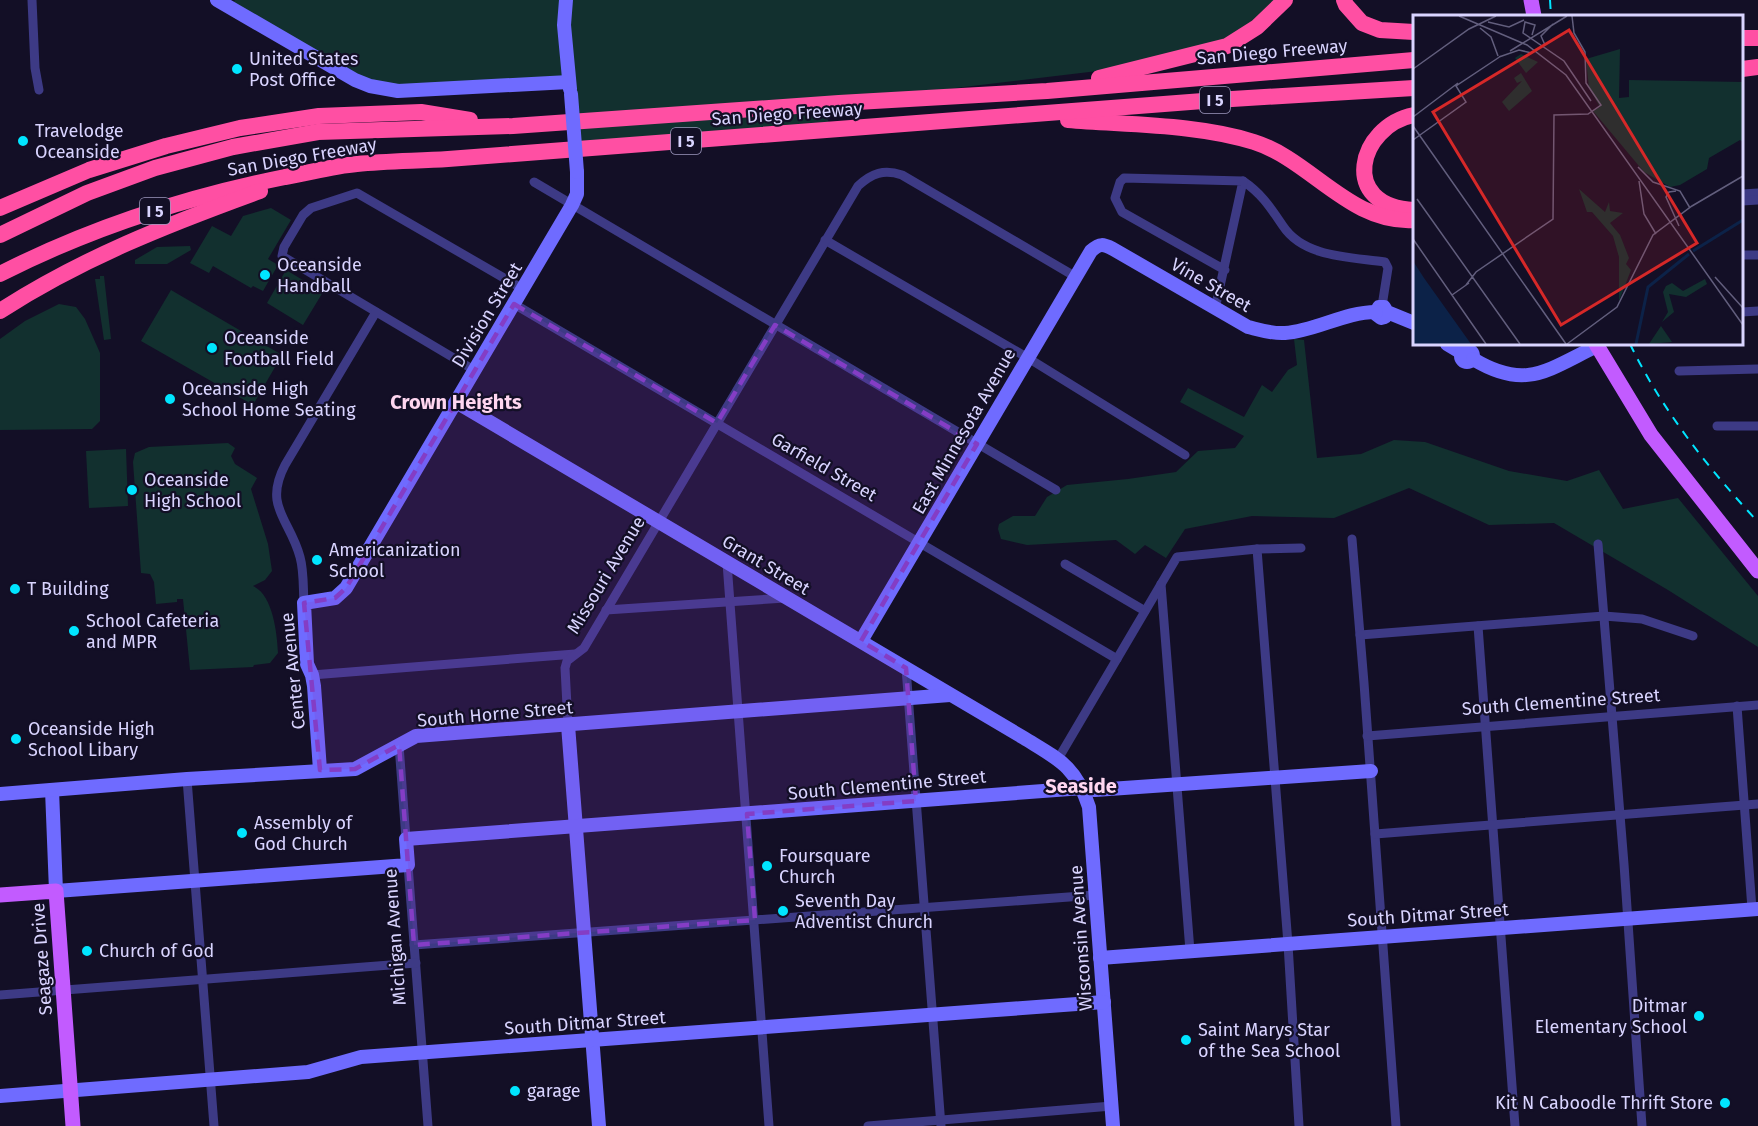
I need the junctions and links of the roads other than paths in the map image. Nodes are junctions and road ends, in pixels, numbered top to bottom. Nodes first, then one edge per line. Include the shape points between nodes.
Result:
1 (32, 0) edge
2 (217, 0) edge
3 (566, 0) edge
4 (1285, 0) edge
5 (1344, 0) edge
6 (1531, 0) edge
7 (232, 4) edge
8 (1534, 15) edge
9 (1413, 32) edge
10 (1758, 38) edge
11 (1743, 39) edge
12 (1413, 60) edge
13 (1758, 67) edge
14 (1743, 69) edge
15 (570, 88) junction
16 (1413, 88) edge
17 (39, 90) dead end
18 (1047, 92) junction
19 (1413, 115) edge
20 (1016, 116) junction
21 (513, 126) junction
22 (316, 171) junction
23 (1243, 180) junction
24 (534, 182) dead end
25 (1758, 193) edge
26 (1743, 194) edge
27 (1758, 200) edge
28 (1743, 201) edge
29 (572, 205) junction
30 (0, 206) edge
31 (1413, 210) edge
32 (1413, 220) edge
33 (0, 235) edge
34 (825, 240) junction
35 (1104, 244) joint
36 (1225, 270) junction
37 (0, 274) edge
38 (1076, 277) junction
39 (523, 289) junction
40 (514, 304) junction
41 (1215, 309) junction
42 (1382, 310) junction
43 (0, 311) edge
44 (1758, 311) edge
45 (376, 312) junction
46 (1743, 312) edge
47 (1413, 323) edge
48 (776, 325) junction
49 (1449, 345) edge
50 (1597, 345) edge
51 (1028, 358) junction
52 (1758, 369) edge
53 (474, 370) junction
54 (1679, 372) dead end
55 (456, 402) junction
56 (717, 423) junction
57 (1717, 426) dead end
58 (1758, 426) edge
59 (977, 444) junction
60 (1185, 455) dead end
61 (1056, 490) dead end
62 (658, 522) junction
63 (1352, 539) dead end
64 (920, 542) junction
65 (1598, 544) dead end
66 (1301, 548) dead end
67 (1257, 549) junction
68 (727, 563) junction
69 (1065, 564) dead end
70 (1758, 571) edge
71 (1161, 584) junction
72 (785, 598) junction
73 (730, 602) junction
74 (304, 603) junction
75 (606, 610) junction
76 (1145, 611) junction
77 (1604, 616) junction
78 (1478, 626) junction
79 (1360, 635) junction
80 (1693, 636) dead end
81 (861, 642) junction
82 (578, 654) junction
83 (1117, 659) junction
84 (906, 668) junction
85 (312, 675) junction
86 (950, 695) junction
87 (908, 698) junction
88 (1758, 705) edge
89 (1737, 706) junction
90 (738, 711) junction
91 (1612, 716) junction
92 (568, 725) junction
93 (1486, 726) junction
94 (1367, 735) junction
95 (399, 745) junction
96 (1058, 759) junction
97 (320, 770) junction
98 (1371, 771) junction
99 (1275, 778) junction
100 (187, 779) junction
101 (1178, 783) junction
102 (1083, 788) junction
103 (52, 790) junction
104 (0, 794) edge
105 (916, 801) junction
106 (1758, 804) edge
107 (1745, 805) junction
108 (747, 814) junction
109 (1620, 816) junction
110 (1494, 825) junction
111 (575, 828) junction
112 (1375, 834) junction
113 (406, 839) junction
114 (408, 865) junction
115 (195, 880) junction
116 (51, 891) junction
117 (0, 895) edge
118 (1095, 895) junction
119 (924, 907) junction
120 (1755, 909) edge
121 (1628, 918) junction
122 (755, 920) junction
123 (1502, 928) junction
124 (584, 933) junction
125 (1383, 937) junction
126 (1288, 944) junction
127 (414, 945) junction
128 (1190, 951) junction
129 (1100, 958) junction
130 (416, 963) junction
131 (203, 979) junction
132 (63, 990) junction
133 (0, 995) edge
134 (1104, 1002) junction
135 (932, 1015) junction
136 (761, 1029) junction
137 (592, 1040) junction
138 (422, 1053) junction
139 (210, 1079) junction
140 (71, 1090) junction
141 (0, 1095) edge
142 (1112, 1106) junction
143 (941, 1123) edge
144 (73, 1126) edge
145 (214, 1126) edge
146 (428, 1126) edge
147 (599, 1126) edge
148 (769, 1126) edge
149 (868, 1126) edge
150 (1113, 1126) edge
151 (1299, 1126) edge
152 (1396, 1126) edge
153 (1515, 1126) edge
154 (1642, 1126) edge

1 - 17 street
2 - 7 street
3 - 15 street, Division Street via 564,25
4 - 18 highway via 1257,27 1227,46
5 - 9 highway via 1362,23 1380,30
6 - 8 main road
7 - 15 street via 355,80 381,88
10 - 11 highway
12 - 18 highway, San Diego Freeway / I 5
13 - 14 highway
15 - 29 street, Division Street, bridge via 577,172 577,194
16 - 20 highway, San Diego Freeway / I 5
18 - 21 highway, San Diego Freeway / I 5
19 - 31 highway via 1384,129 1363,167 1366,182 1377,199 1397,209
20 - 22 highway, San Diego Freeway / I 5 via 355,164
20 - 32 highway via 1191,130 1246,140 1277,152 1365,210 1386,219
21 - 30 highway via 420,112 320,116 240,128 89,170
21 - 33 highway, San Diego Freeway / I 5 via 318,132 233,147 155,168 87,193
22 - 37 highway, San Diego Freeway / I 5 via 222,190 114,224
22 - 43 highway via 131,240
23 - 36 street
23 - 36 street via 1124,178 1115,198 1122,212
23 - 42 street via 1259,192 1288,231 1315,250 1385,262 1388,268
24 - 29 street
25 - 26 street
27 - 28 street
29 - 39 street, Division Street
29 - 48 street
34 - 38 street, Missouri Avenue via 858,186 880,172 892,172
34 - 48 street, Missouri Avenue
34 - 51 street
35 - 38 street, East Minnesota Avenue via 1091,251
35 - 41 street, Vine Street
36 - 41 street
38 - 51 street, East Minnesota Avenue
39 - 40 street, Division Street
39 - 45 street via 357,193 311,208 303,215 282,256
40 - 53 street, Division Street
40 - 56 street, Garfield Street
41 - 42 street, Vine Street via 1248,327 1286,333 1354,313
42 - 47 street, Vine Street
44 - 46 street
45 - 53 street
45 - 74 street, Center Avenue via 278,481 277,506 301,559
48 - 56 street, Missouri Avenue
48 - 59 street
49 - 50 street via 1502,374 1521,376 1542,372
50 - 70 main road via 1651,435
51 - 59 street, East Minnesota Avenue
51 - 60 street
52 - 54 street
53 - 55 street, Division Street
55 - 62 street, Grant Street
55 - 74 street, Division Street via 346,588 335,598
56 - 62 street, Missouri Avenue
56 - 64 street, Garfield Street
57 - 58 street
59 - 61 street
59 - 64 street, East Minnesota Avenue
62 - 68 street, Grant Street
62 - 75 street, Missouri Avenue
63 - 79 street
64 - 81 street, East Minnesota Avenue
64 - 83 street, Garfield Street
65 - 77 street
66 - 67 street
67 - 71 street via 1177,557
67 - 99 street
68 - 72 street, Grant Street
68 - 73 street
69 - 76 street
71 - 76 street
71 - 101 street
72 - 73 street
72 - 81 street, Grant Street
73 - 75 street
73 - 90 street
74 - 85 street, Center Avenue via 307,664
75 - 82 street, Missouri Avenue
76 - 83 street
77 - 78 street
77 - 80 street via 1642,619
77 - 91 street
78 - 79 street
78 - 93 street
79 - 94 street
81 - 84 street, Grant Street
82 - 85 street
82 - 92 street, Missouri Avenue via 565,668
83 - 96 street
84 - 86 street, Grant Street
84 - 87 street
85 - 97 street, Center Avenue
86 - 87 street, South Horne Street
86 - 96 street, Grant Street
87 - 90 street, South Horne Street
87 - 105 street
88 - 89 street, South Clementine Street
89 - 91 street, South Clementine Street
89 - 107 street
90 - 92 street, South Horne Street
90 - 108 street
91 - 93 street, South Clementine Street
91 - 109 street
92 - 95 street, South Horne Street via 416,736
92 - 111 street, Missouri Avenue
93 - 94 street, South Clementine Street
93 - 110 street
94 - 98 street
95 - 97 street, South Horne Street via 355,769
95 - 113 street, Michigan Avenue
96 - 102 street, Wisconsin Avenue
97 - 100 street, South Horne Street
98 - 99 street, South Clementine Street
98 - 112 street
99 - 101 street, South Clementine Street
99 - 126 street
100 - 103 street, South Horne Street
100 - 115 street
101 - 102 street, South Clementine Street
101 - 128 street
102 - 105 street, South Clementine Street
102 - 118 street, Wisconsin Avenue via 1089,807
103 - 104 street, South Horne Street
103 - 116 street, Seagaze Drive
105 - 108 street, South Clementine Street
105 - 119 street
106 - 107 street
107 - 109 street
107 - 120 street
108 - 111 street, South Clementine Street
108 - 122 street
109 - 110 street
109 - 121 street
110 - 112 street
110 - 123 street
111 - 113 street, South Clementine Street
111 - 124 street, Missouri Avenue
112 - 125 street
113 - 114 street, Michigan Avenue
114 - 115 street
114 - 127 street, Michigan Avenue
115 - 116 street
115 - 131 street
116 - 117 main road
116 - 132 main road, Seagaze Drive via 57,913
118 - 119 street
118 - 129 street, Wisconsin Avenue
119 - 122 street
119 - 135 street
120 - 121 street, South Ditmar Street
121 - 123 street, South Ditmar Street
121 - 154 street
122 - 124 street
122 - 136 street
123 - 125 street, South Ditmar Street
123 - 153 street
124 - 127 street
124 - 137 street, Missouri Avenue
125 - 126 street, South Ditmar Street
125 - 152 street
126 - 128 street, South Ditmar Street
126 - 151 street
127 - 130 street, Michigan Avenue
128 - 129 street, South Ditmar Street
129 - 134 street, Wisconsin Avenue
130 - 131 street
130 - 138 street, Michigan Avenue
131 - 132 street
131 - 139 street
132 - 133 street
132 - 140 main road, Seagaze Drive
134 - 135 street, South Ditmar Street
134 - 142 street, Wisconsin Avenue
135 - 136 street, South Ditmar Street
135 - 143 street
136 - 137 street, South Ditmar Street
136 - 148 street
137 - 138 street, South Ditmar Street
137 - 147 street, Missouri Avenue
138 - 139 street, South Ditmar Street via 361,1058 308,1072
138 - 146 street, Michigan Avenue
139 - 140 street, South Ditmar Street
139 - 145 street
140 - 141 street, South Ditmar Street
140 - 144 main road, Seagaze Drive
142 - 143 street
142 - 150 street, Wisconsin Avenue
143 - 149 street

